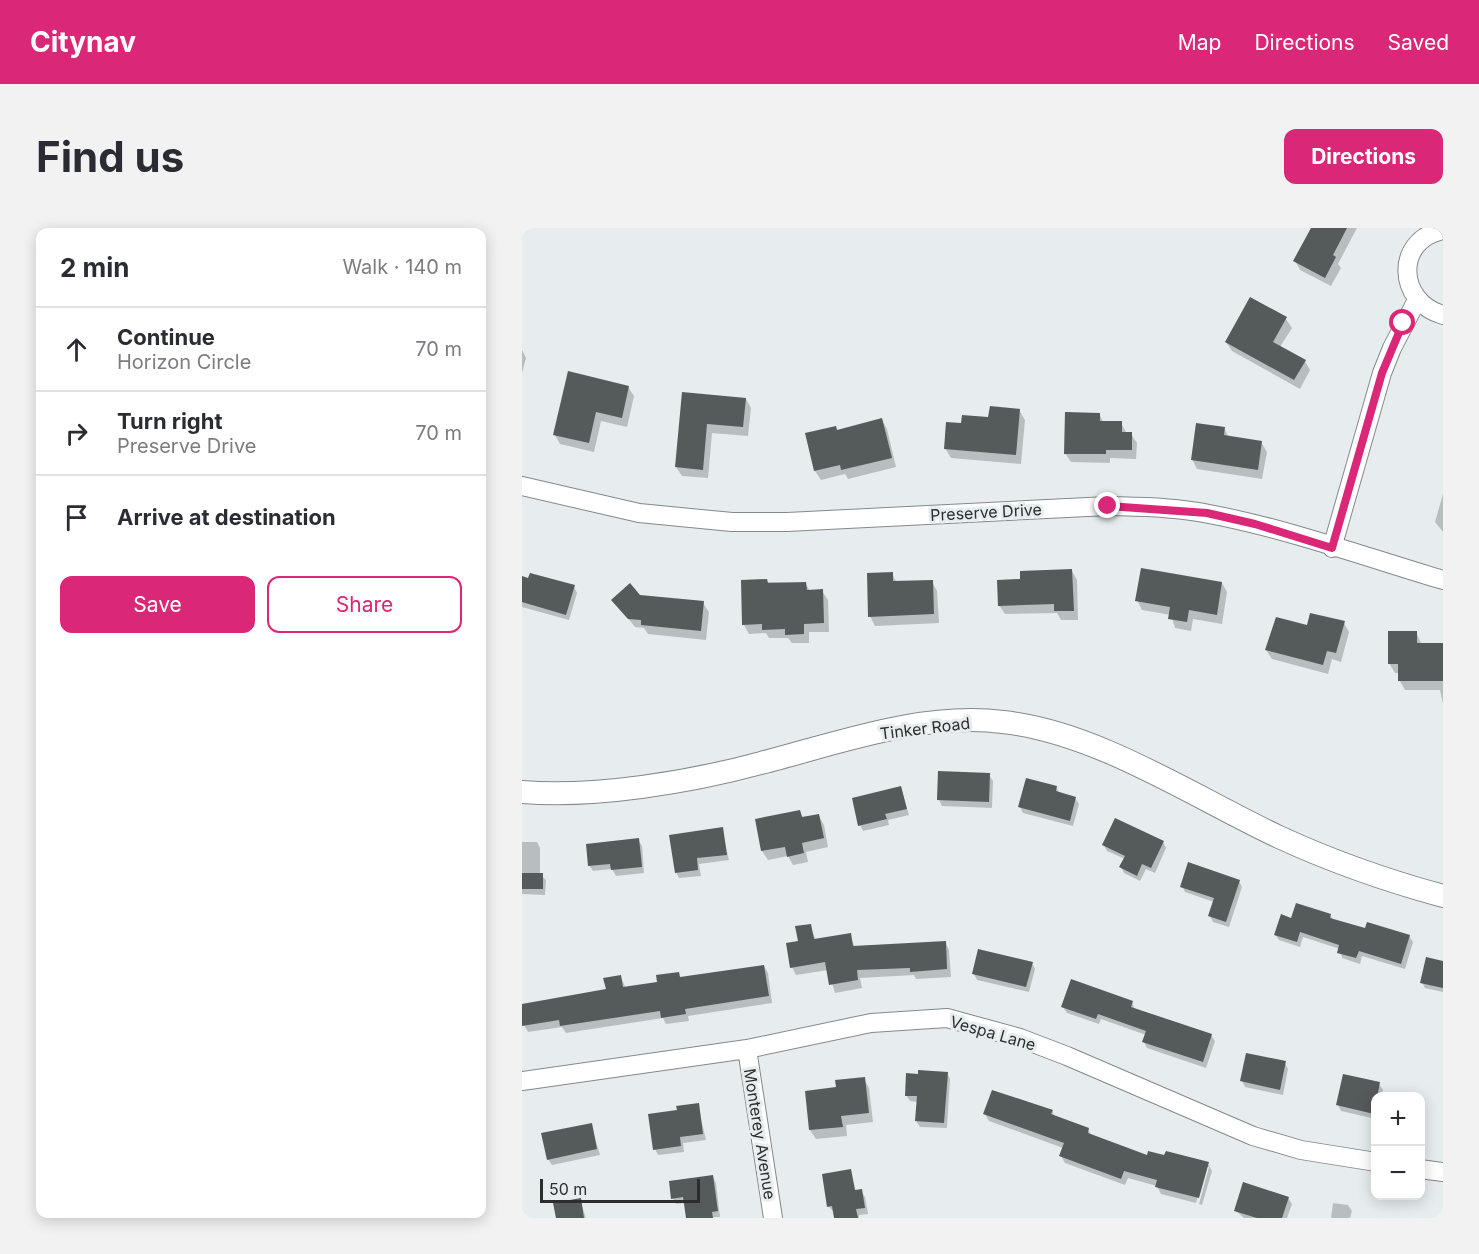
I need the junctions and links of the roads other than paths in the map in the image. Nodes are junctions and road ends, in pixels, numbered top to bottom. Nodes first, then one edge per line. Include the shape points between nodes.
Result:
1 (1443, 230) edge
2 (1417, 300) junction
3 (1443, 315) edge
4 (522, 486) edge
5 (1332, 548) junction
6 (1443, 580) edge
7 (522, 792) edge
8 (1443, 896) edge
9 (747, 1049) junction
10 (522, 1081) edge
11 (1371, 1161) edge
12 (1425, 1170) edge
13 (1443, 1172) edge
14 (773, 1218) edge

1 - 2 street via 1423,238 1408,261 1410,288
2 - 3 street
2 - 5 street via 1382,373
4 - 5 street, Preserve Drive via 639,513 732,522 1158,507 1255,524
5 - 6 street, Preserve Drive
7 - 8 street, Tinker Road via 636,788 757,764 903,728 953,721 1003,722 1053,732 1101,749 1281,838 1350,866
9 - 10 street, Vespa Lane
9 - 11 street, Vespa Lane via 871,1023 947,1018 1058,1052 1253,1137 1301,1150
9 - 14 street, Monterey Avenue
12 - 13 street

